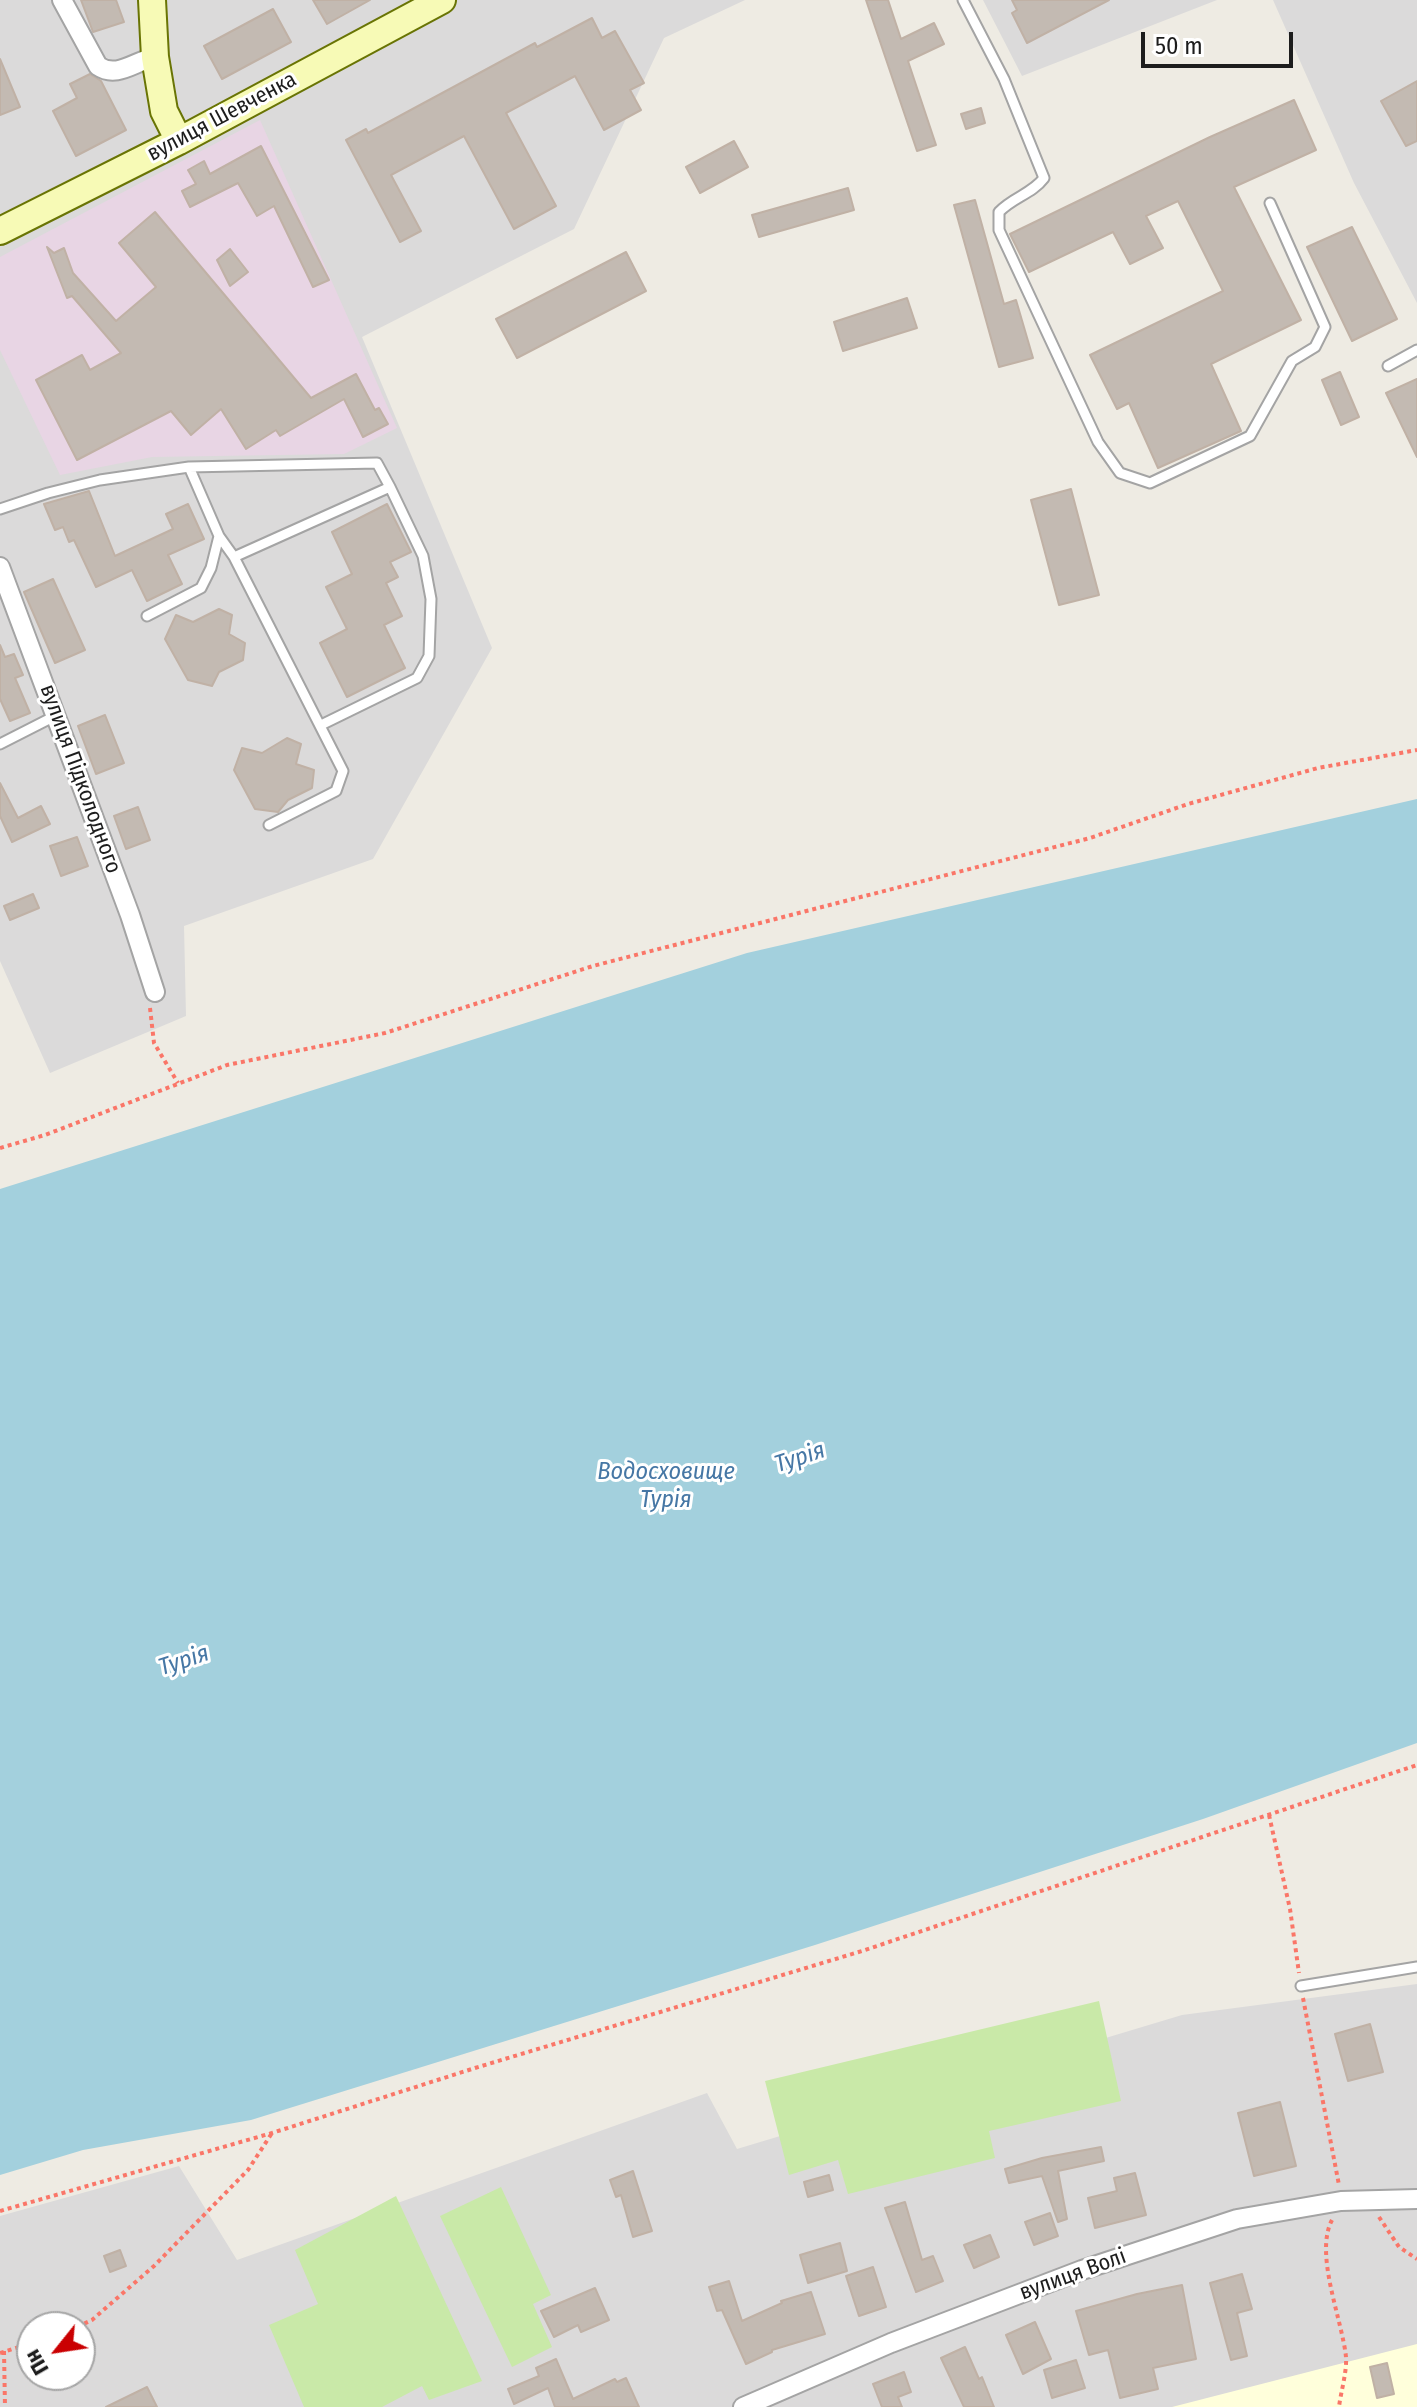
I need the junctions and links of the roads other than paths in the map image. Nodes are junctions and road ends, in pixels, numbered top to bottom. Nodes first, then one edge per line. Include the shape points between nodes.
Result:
1 (62, 0) edge
2 (152, 0) edge
3 (442, 0) edge
4 (963, 0) edge
5 (155, 57) junction
6 (179, 141) junction
7 (1270, 203) dead end
8 (0, 231) edge
9 (1417, 350) edge
10 (1388, 366) dead end
11 (189, 467) junction
12 (390, 487) junction
13 (0, 509) edge
14 (219, 536) junction
15 (234, 557) junction
16 (0, 567) edge
17 (147, 616) dead end
18 (57, 715) junction
19 (321, 725) junction
20 (0, 744) edge
21 (269, 825) dead end
22 (155, 992) road end
23 (1417, 1967) edge
24 (1301, 1986) road end
25 (1417, 2199) edge
26 (743, 2407) edge

1 - 5 street via 106,72
2 - 5 street
3 - 6 street, вулиця Шевченка
4 - 7 lane via 1004,79 1044,178 1035,190 999,212 999,230 1098,442 1120,473 1150,483 1250,436 1292,361 1315,347 1325,327
5 - 6 street via 164,111
6 - 8 street, вулиця Шевченка
9 - 10 lane
11 - 12 lane via 377,463
11 - 13 lane via 100,480
11 - 14 lane
12 - 15 lane
12 - 19 lane via 423,556 431,599 429,656 417,678
14 - 15 lane
14 - 17 lane via 201,588
15 - 19 lane
16 - 18 street, вулиця Підколодного
18 - 20 lane
18 - 22 street, вулиця Підколодного
19 - 21 lane via 343,771 336,791
23 - 24 lane
25 - 26 street, вулиця Волі via 1341,2201 1237,2219 1082,2270

